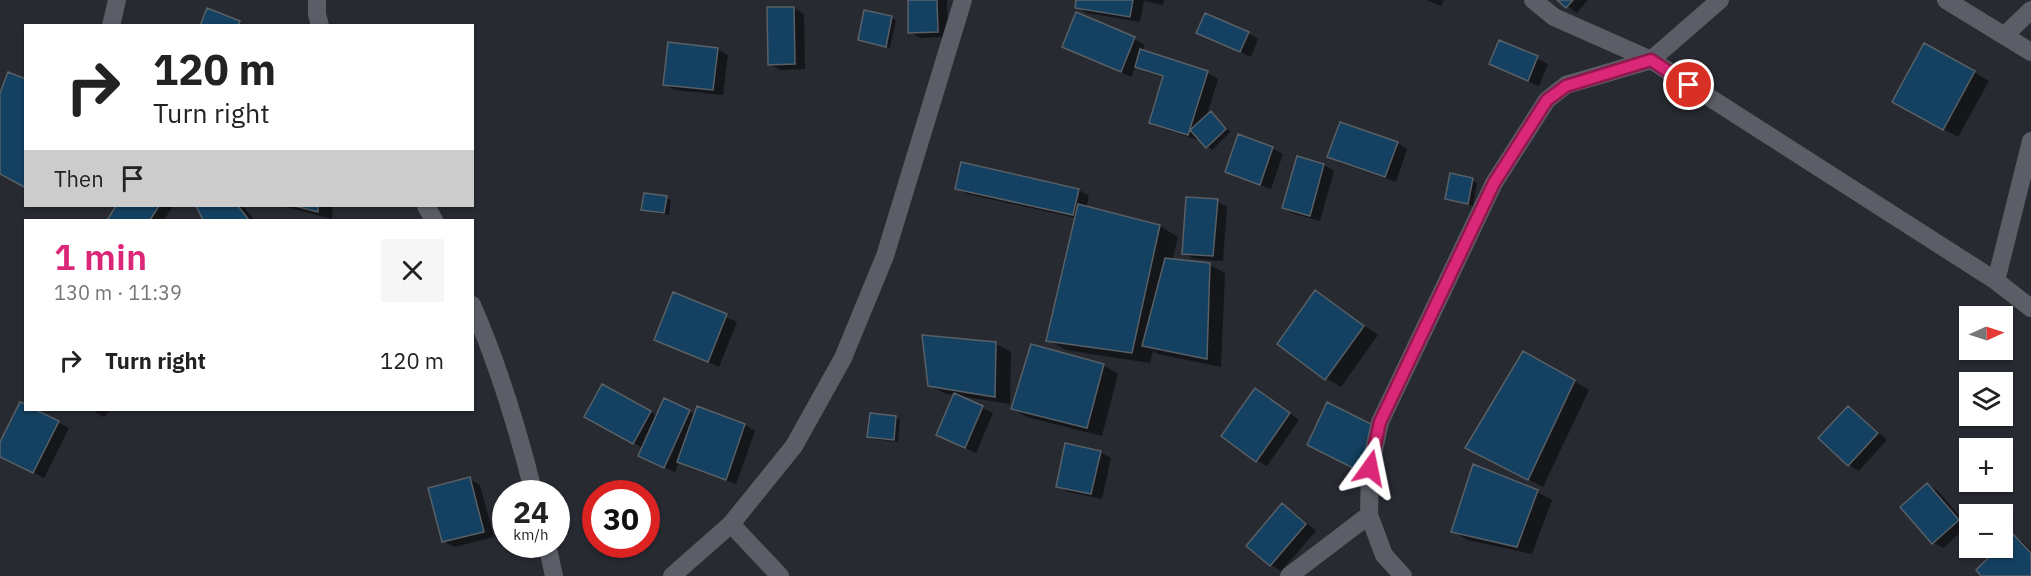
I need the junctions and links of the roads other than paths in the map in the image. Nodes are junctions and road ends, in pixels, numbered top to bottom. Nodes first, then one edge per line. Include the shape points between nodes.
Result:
1 (117, 0) edge
2 (317, 0) edge
3 (963, 0) edge
4 (1533, 0) edge
5 (1720, 0) edge
6 (1946, 0) edge
7 (2031, 10) edge
8 (111, 24) edge
9 (319, 24) edge
10 (2005, 35) junction
11 (2031, 52) edge
12 (1651, 60) junction
13 (2031, 141) edge
14 (1996, 281) junction
15 (2031, 308) edge
16 (474, 310) edge
17 (531, 480) edge
18 (1369, 515) junction
19 (731, 524) junction
20 (550, 558) edge
21 (554, 576) edge
22 (672, 576) edge
23 (780, 576) edge
24 (1289, 576) edge
25 (1402, 576) edge

1 - 8 street
2 - 9 street
3 - 19 street via 885,256 843,358 794,446
4 - 12 street via 1554,17
5 - 12 street
6 - 10 street
7 - 10 street
10 - 11 street
12 - 14 street
12 - 18 street via 1566,86 1547,100 1494,183 1380,422 1370,468
13 - 14 street
14 - 15 street
16 - 17 street via 489,344
18 - 24 street
18 - 25 street via 1384,555
19 - 22 street
19 - 23 street
20 - 21 street

